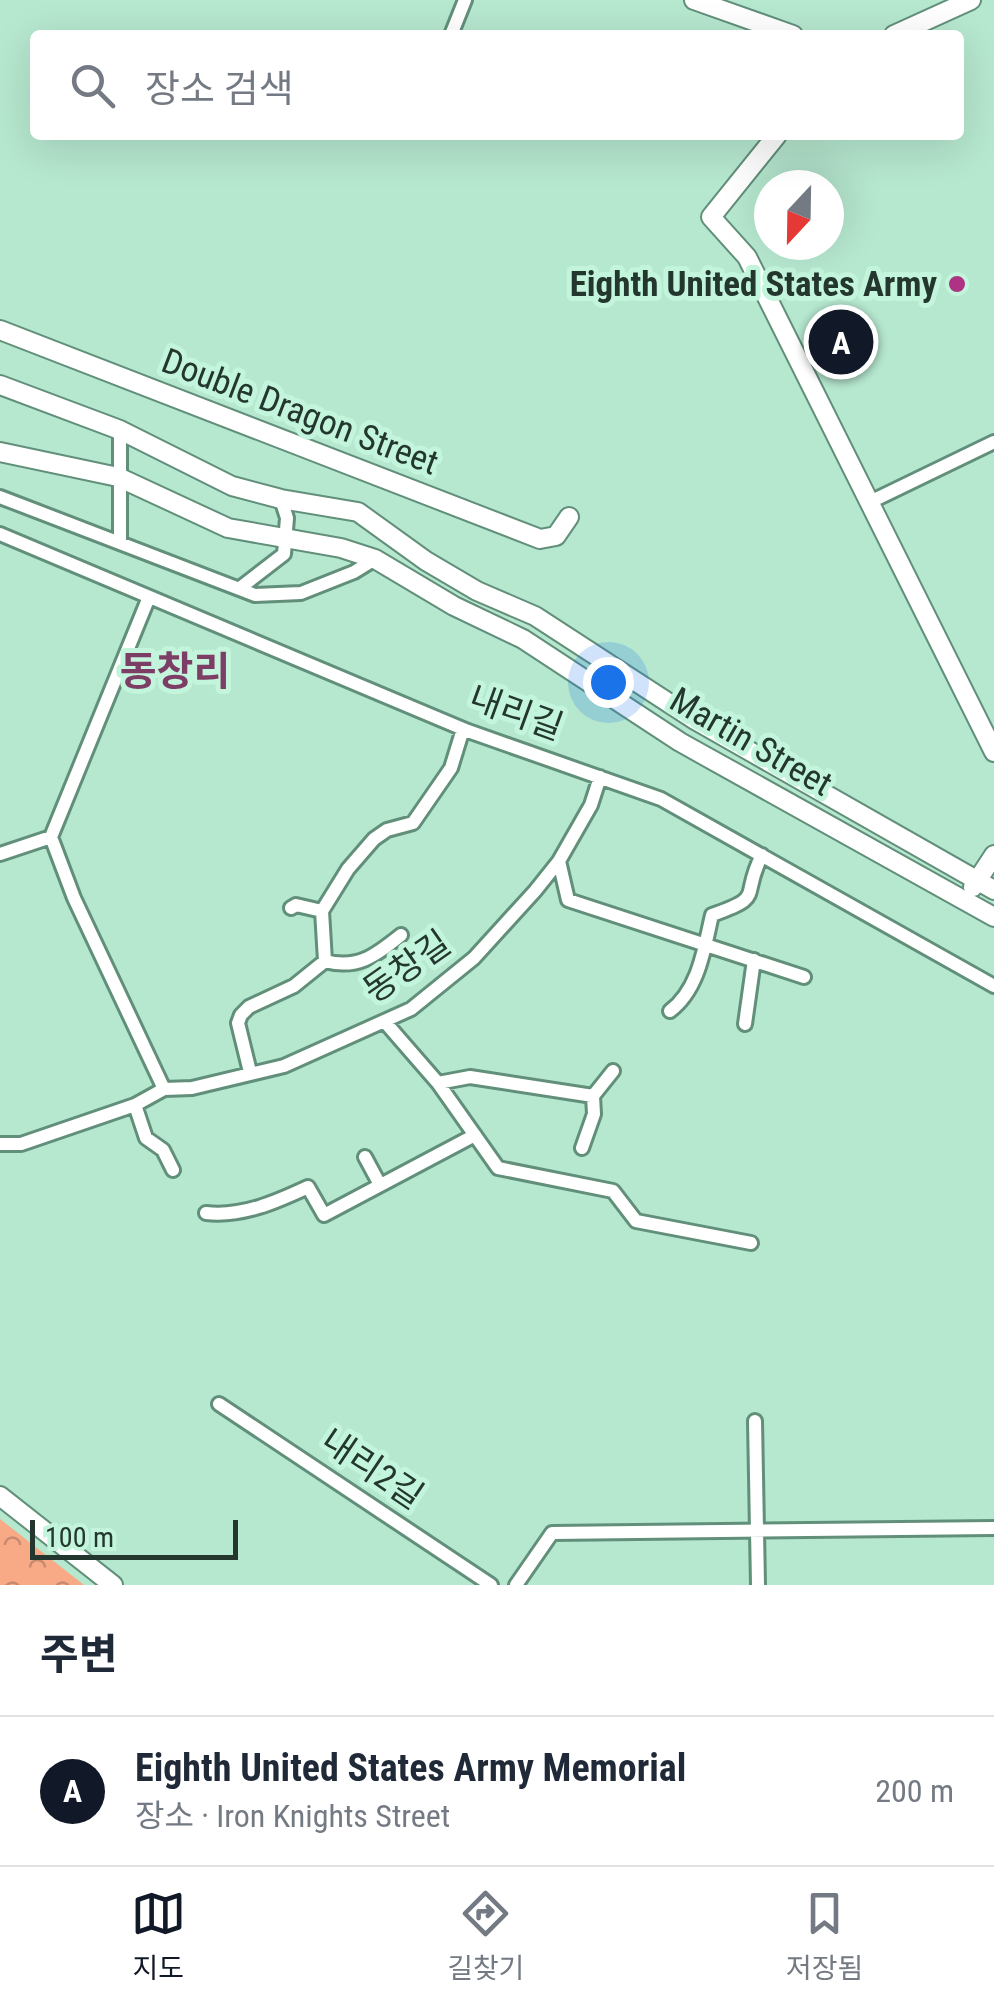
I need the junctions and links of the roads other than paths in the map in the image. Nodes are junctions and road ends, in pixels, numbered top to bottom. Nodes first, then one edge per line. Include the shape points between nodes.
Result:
1 (465, 0) edge
2 (694, 0) edge
3 (972, 0) edge
4 (453, 30) edge
5 (779, 30) edge
6 (905, 30) edge
7 (773, 140) edge
8 (0, 330) edge
9 (0, 385) edge
10 (120, 430) junction
11 (994, 442) edge
12 (0, 452) edge
13 (118, 478) junction
14 (0, 497) edge
15 (281, 498) junction
16 (870, 502) junction
17 (568, 517) dead end
18 (0, 534) edge
19 (286, 540) junction
20 (124, 543) junction
21 (374, 559) junction
22 (240, 588) junction
23 (149, 596) junction
24 (463, 730) junction
25 (994, 752) edge
26 (600, 777) junction
27 (51, 837) junction
28 (0, 854) edge
29 (762, 855) junction
30 (994, 855) edge
31 (559, 860) junction
32 (986, 885) edge
33 (963, 900) junction
34 (291, 908) dead end
35 (322, 911) junction
36 (994, 917) edge
37 (401, 935) dead end
38 (705, 944) junction
39 (754, 960) junction
40 (325, 961) junction
41 (804, 976) dead end
42 (994, 986) edge
43 (670, 1011) dead end
44 (385, 1022) junction
45 (745, 1024) dead end
46 (613, 1070) dead end
47 (250, 1072) junction
48 (438, 1083) junction
49 (164, 1089) junction
50 (593, 1096) junction
51 (135, 1104) junction
52 (476, 1136) junction
53 (0, 1144) edge
54 (582, 1148) dead end
55 (365, 1156) dead end
56 (173, 1170) dead end
57 (379, 1183) junction
58 (206, 1213) dead end
59 (751, 1242) dead end
60 (219, 1404) dead end
61 (756, 1422) dead end
62 (0, 1496) edge
63 (994, 1528) edge
64 (758, 1531) junction
65 (113, 1585) edge
66 (491, 1585) edge
67 (516, 1585) edge
68 (758, 1585) edge

1 - 4 street
2 - 5 main road
3 - 6 main road
7 - 16 main road via 711,217 747,257
8 - 17 main road, Double Dragon Street via 540,539 556,536
9 - 10 main road, Martin Street
10 - 13 street
10 - 15 main road, Martin Street via 232,486
11 - 16 street
12 - 13 main road, Martin Street
13 - 19 main road, Martin Street via 228,528
13 - 20 street
14 - 20 street
15 - 19 street
15 - 32 main road, Martin Street via 358,512 426,561 535,616 695,720
16 - 25 main road
18 - 23 street, 내리길
19 - 21 main road, Martin Street
19 - 22 street via 284,554
20 - 22 street
21 - 22 street via 301,593 254,595
21 - 33 main road, Martin Street via 523,639 680,742
23 - 24 street, 내리길
23 - 27 street
24 - 26 street, 내리길
24 - 35 street via 451,768 413,824 374,838
26 - 29 street, 내리길 via 661,799
26 - 31 street, 동창길
27 - 28 street
27 - 49 street
29 - 38 street via 748,901 712,915
29 - 42 street, 내리길
30 - 32 main road
31 - 38 street via 568,900
31 - 44 street, 동창길 via 474,958 411,1010
32 - 33 main road
33 - 36 main road, Martin Street
34 - 35 street
35 - 40 street
37 - 40 street via 358,964
38 - 39 street
38 - 43 street via 691,987
39 - 41 street
39 - 45 street
40 - 47 street via 241,1015
44 - 47 street, 동창길 via 284,1066
44 - 48 street
46 - 50 street
47 - 49 street, 동창길
48 - 50 street via 470,1077
48 - 52 street
49 - 51 street, 동창길
50 - 54 street
51 - 53 street, 동창길 via 21,1144
51 - 56 street via 146,1138 163,1150
52 - 57 street
52 - 59 street via 498,1168 613,1191 636,1221
55 - 57 street
57 - 58 street via 324,1215 308,1187 228,1215
60 - 66 street, 내리2길
61 - 64 street
62 - 65 main road
63 - 64 street
64 - 67 street via 552,1533
64 - 68 street

